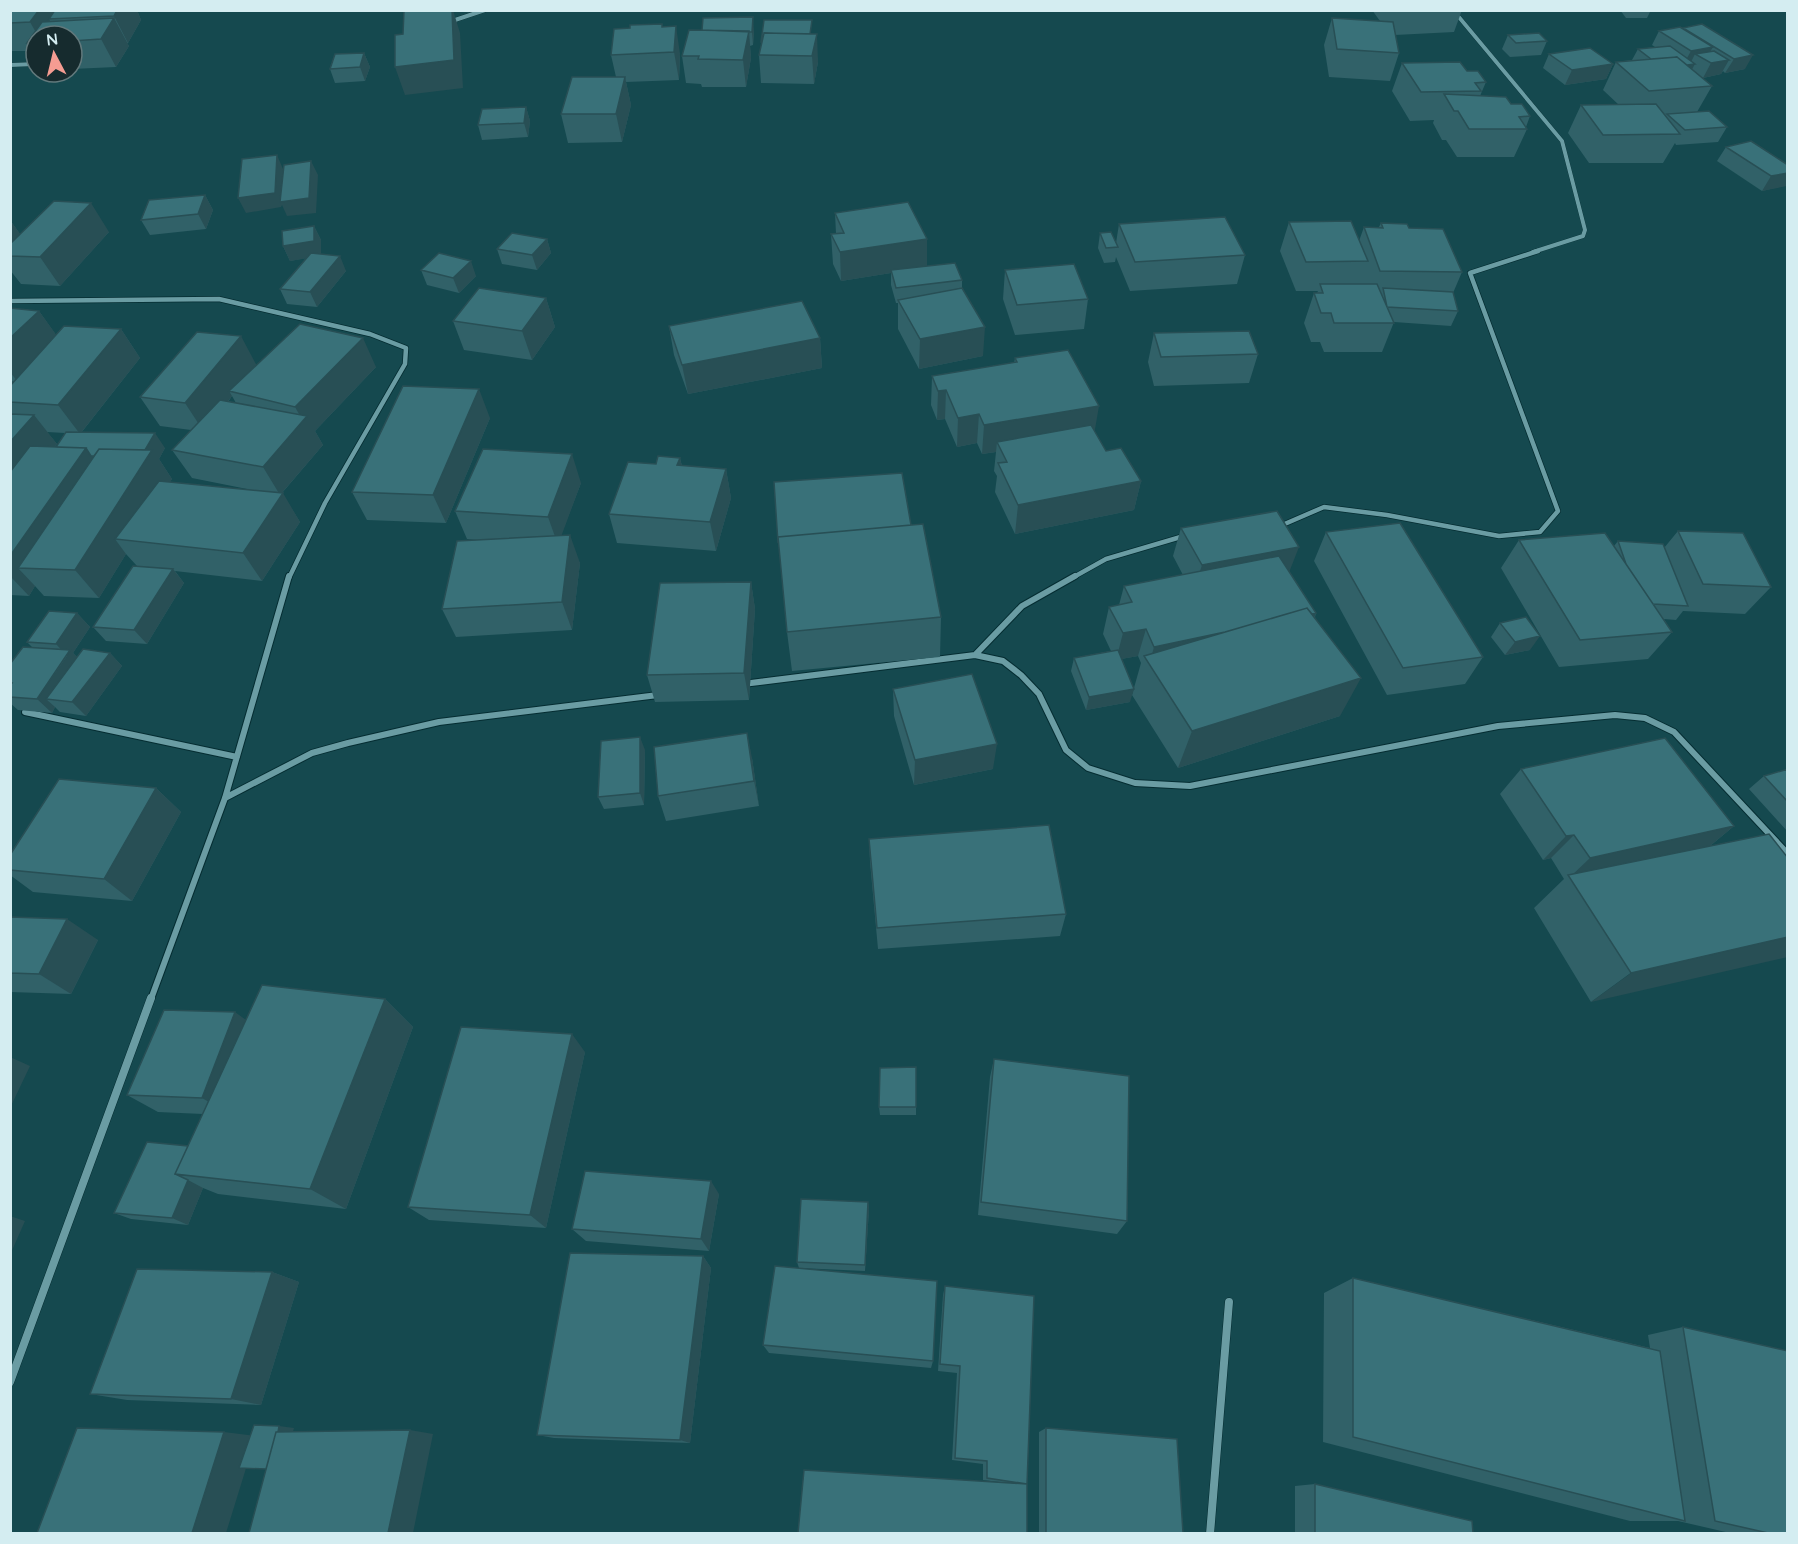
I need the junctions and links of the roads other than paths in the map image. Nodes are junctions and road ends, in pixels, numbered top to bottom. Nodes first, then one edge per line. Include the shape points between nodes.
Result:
1 (484, 10) edge
2 (1454, 10) edge
3 (452, 29) edge
4 (10, 301) edge
5 (1274, 526) edge
6 (1187, 535) edge
7 (975, 655) junction
8 (730, 686) edge
9 (660, 695) edge
10 (25, 712) edge
11 (237, 757) junction
12 (225, 798) junction
13 (1788, 854) edge
14 (1229, 1302) dead end
15 (10, 1382) edge
16 (1209, 1533) edge

1 - 3 street via 455,20
2 - 5 street via 1562,141 1585,230 1583,236 1470,273 1558,512 1540,532 1499,536 1324,507
4 - 11 street via 219,299 370,334 406,348 405,364 325,502 291,570
6 - 7 street via 1106,559 1022,606
7 - 8 street
7 - 13 street via 1002,661 1021,675 1038,694 1066,750 1073,756 1088,768 1135,783 1190,786 1498,726 1615,715 1645,718 1674,732
9 - 12 street via 438,722 348,742 312,753
10 - 11 street
11 - 12 street
12 - 15 street
14 - 16 street

